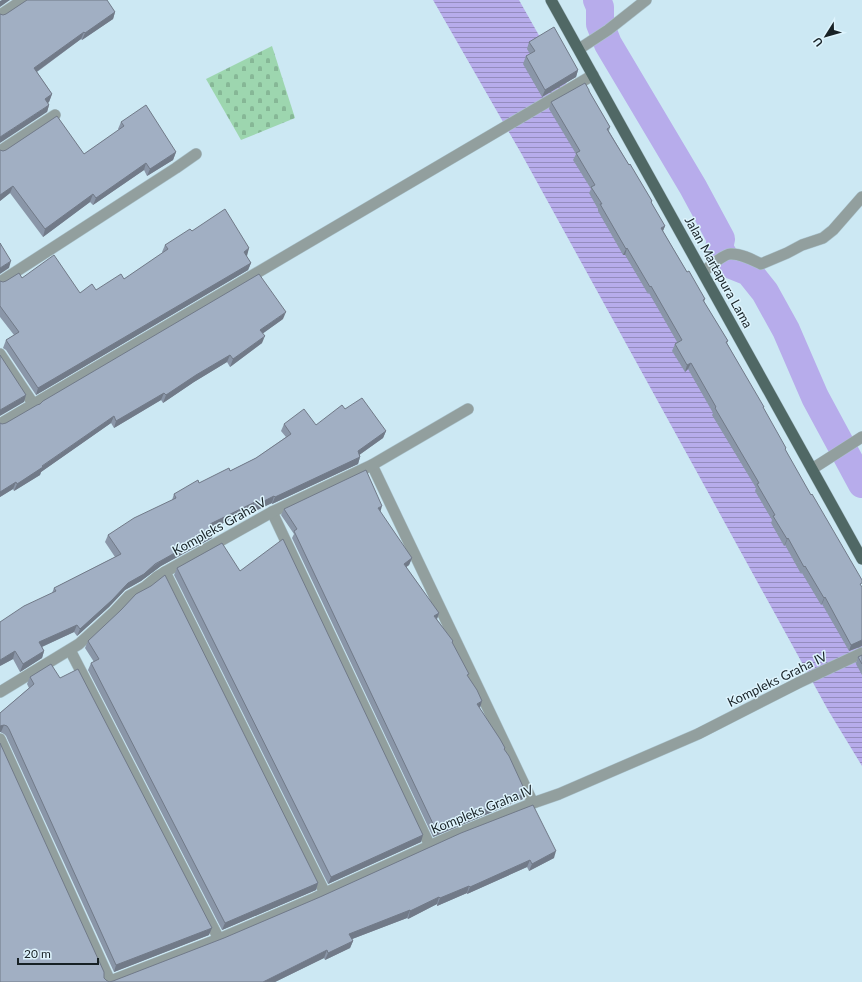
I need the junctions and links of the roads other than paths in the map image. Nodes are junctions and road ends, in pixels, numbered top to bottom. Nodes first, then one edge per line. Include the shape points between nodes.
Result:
1 (23, 0) edge
2 (551, 0) edge
3 (646, 0) edge
4 (0, 14) edge
5 (579, 49) junction
6 (593, 75) junction
7 (55, 114) dead end
8 (0, 150) edge
9 (196, 154) dead end
10 (862, 197) edge
11 (703, 272) junction
12 (0, 282) edge
13 (0, 354) edge
14 (34, 405) junction
15 (468, 409) dead end
16 (0, 424) edge
17 (862, 437) edge
18 (372, 465) junction
19 (812, 469) junction
20 (272, 512) junction
21 (862, 559) edge
22 (165, 572) junction
23 (70, 650) junction
24 (862, 653) edge
25 (0, 692) edge
26 (0, 739) edge
27 (534, 803) junction
28 (430, 846) junction
29 (325, 893) junction
30 (219, 939) junction
31 (109, 981) edge

1 - 4 street
2 - 5 main road, Jalan Martapura Lama
3 - 5 street
5 - 6 main road, Jalan Martapura Lama
6 - 11 main road, Jalan Martapura Lama
6 - 14 street
7 - 8 street
9 - 12 street
10 - 11 street via 823,238 761,264 744,256 725,256
11 - 19 main road, Jalan Martapura Lama
13 - 14 street
14 - 16 street
15 - 18 street, Kompleks Graha V
17 - 19 street
18 - 20 street, Kompleks Graha V
18 - 27 street
19 - 21 main road, Jalan Martapura Lama
20 - 22 street, Kompleks Graha V
20 - 28 street
22 - 23 street, Kompleks Graha V via 129,596
22 - 29 street
23 - 25 street, Kompleks Graha V
23 - 30 street
24 - 27 street, Kompleks Graha IV via 698,734
26 - 31 street
27 - 28 street, Kompleks Graha IV
28 - 29 street, Kompleks Graha IV
29 - 30 street, Kompleks Graha IV
30 - 31 street, Kompleks Graha IV

